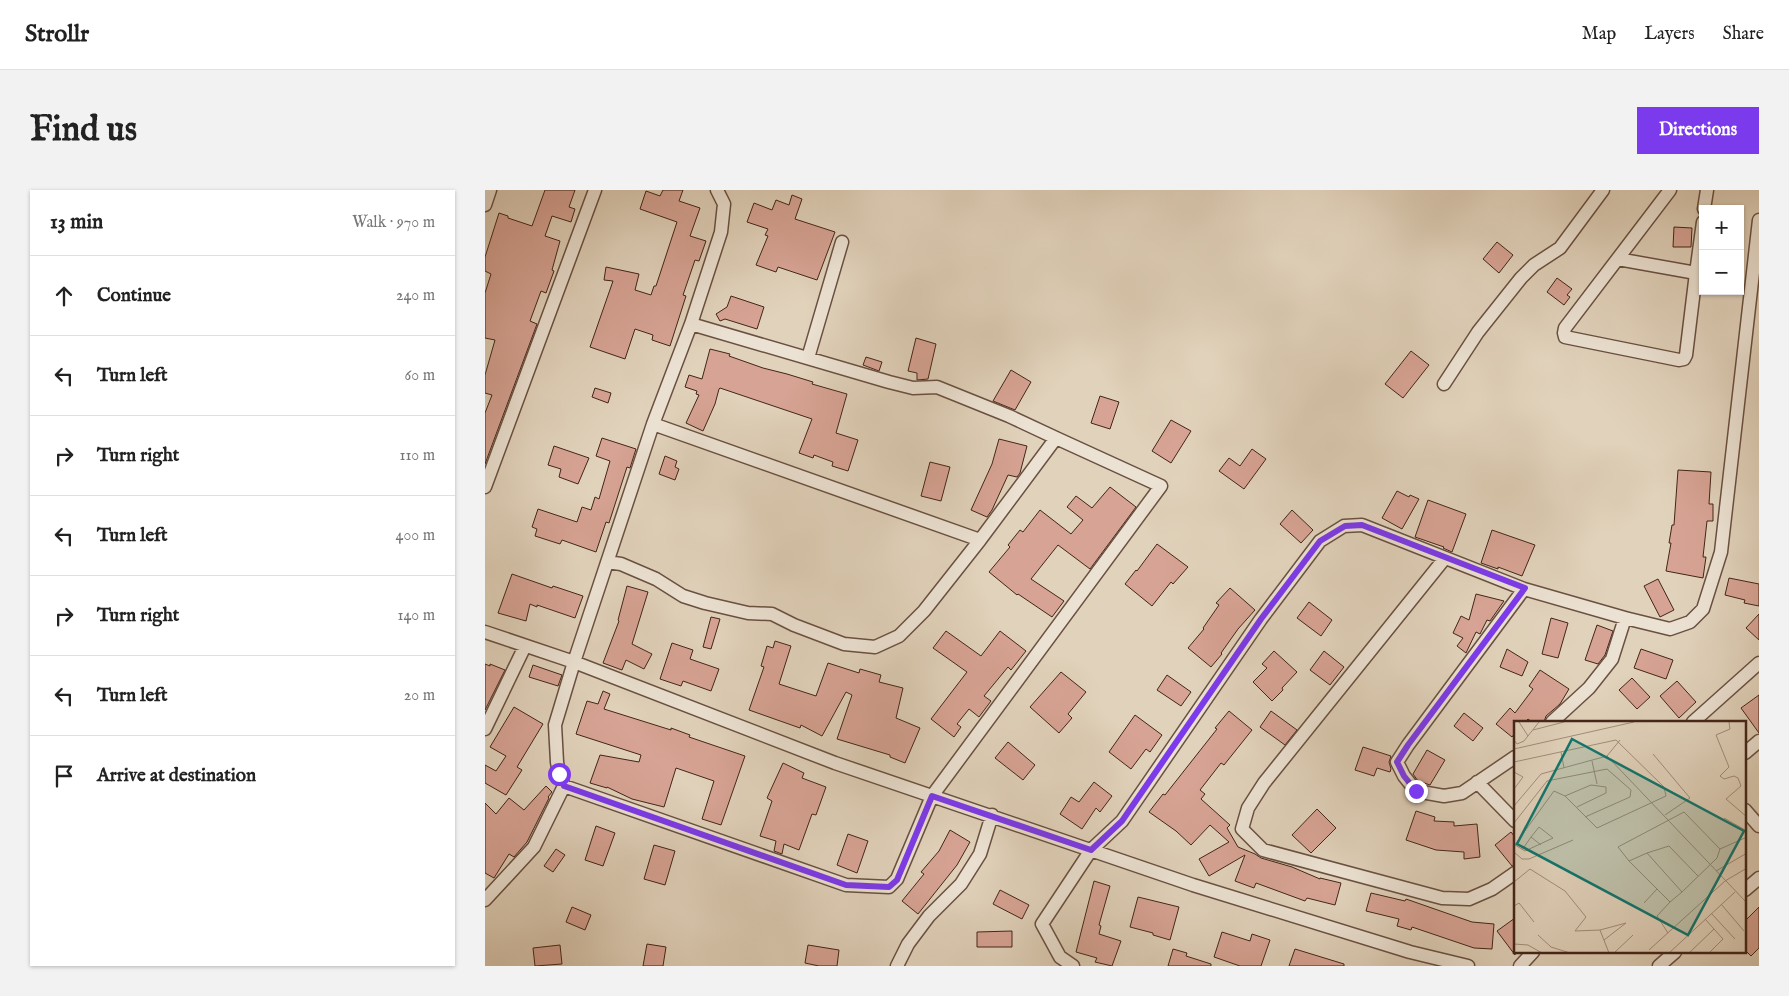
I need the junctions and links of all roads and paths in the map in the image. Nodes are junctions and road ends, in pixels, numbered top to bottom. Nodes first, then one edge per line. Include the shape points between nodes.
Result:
1 (491, 190) edge
2 (595, 190) edge
3 (717, 190) edge
4 (1603, 190) edge
5 (1670, 190) edge
6 (1707, 190) edge
7 (485, 205) edge
8 (1705, 205) edge
9 (1759, 220) edge
10 (1759, 225) edge
11 (843, 242) dead end
12 (1699, 250) edge
13 (1618, 259) junction
14 (1696, 273) junction
15 (691, 324) junction
16 (807, 358) junction
17 (1444, 384) dead end
18 (653, 424) junction
19 (1056, 438) junction
20 (485, 487) edge
21 (980, 540) junction
22 (1445, 558) junction
23 (607, 562) junction
24 (1525, 588) junction
25 (1625, 618) junction
26 (485, 632) edge
27 (525, 646) junction
28 (574, 662) junction
29 (1759, 663) edge
30 (1553, 721) edge
31 (1694, 721) edge
32 (485, 729) edge
33 (1759, 741) edge
34 (1747, 751) edge
35 (1514, 758) edge
36 (1477, 782) junction
37 (564, 786) junction
38 (932, 796) junction
39 (1747, 812) edge
40 (992, 815) junction
41 (1514, 820) edge
42 (1759, 826) edge
43 (1091, 850) junction
44 (1514, 874) edge
45 (1759, 878) edge
46 (1747, 888) edge
47 (485, 900) edge
48 (1531, 954) edge
49 (1673, 954) edge
50 (897, 966) edge
51 (1073, 966) edge
52 (1469, 966) edge
53 (1520, 966) edge
54 (1659, 966) edge

1 - 7 street
2 - 20 street
3 - 15 street via 724,204 721,232
4 - 17 street via 1560,248 1521,278 1478,332
5 - 13 street
6 - 8 street
9 - 10 street
10 - 25 street via 1721,552 1703,609 1690,622 1670,629
11 - 16 street
12 - 14 street
13 - 14 street
13 - 14 street via 1565,328 1565,336 1684,359
15 - 16 street
15 - 18 street
16 - 19 street via 913,388 937,387
18 - 21 street
18 - 23 street
19 - 21 street
19 - 38 street via 1161,486
21 - 23 street via 924,611 899,636 875,647 844,644 772,614 748,613 705,603 683,596 656,579 621,564
22 - 24 street
22 - 43 street via 1362,525 1345,526 1320,541 1261,619 1122,821
22 - 44 street via 1264,783 1248,808 1242,829 1263,850 1442,898 1469,899 1492,889
23 - 28 street
24 - 25 street
24 - 36 street via 1397,762 1416,791 1444,796 1462,793
25 - 30 street via 1612,659 1589,688
26 - 27 street
27 - 28 street
27 - 32 street
28 - 37 street via 555,725 557,762
28 - 38 street via 835,764
29 - 31 street
33 - 34 street
35 - 36 street
36 - 41 street
37 - 38 street via 846,885 889,887 897,880
37 - 47 street via 534,847
38 - 40 street
39 - 42 street
40 - 43 street
40 - 50 street via 980,854 961,884 929,916 908,944
43 - 51 street via 1042,924 1060,957
43 - 52 street via 1391,946
45 - 46 street
48 - 53 street
49 - 54 street

